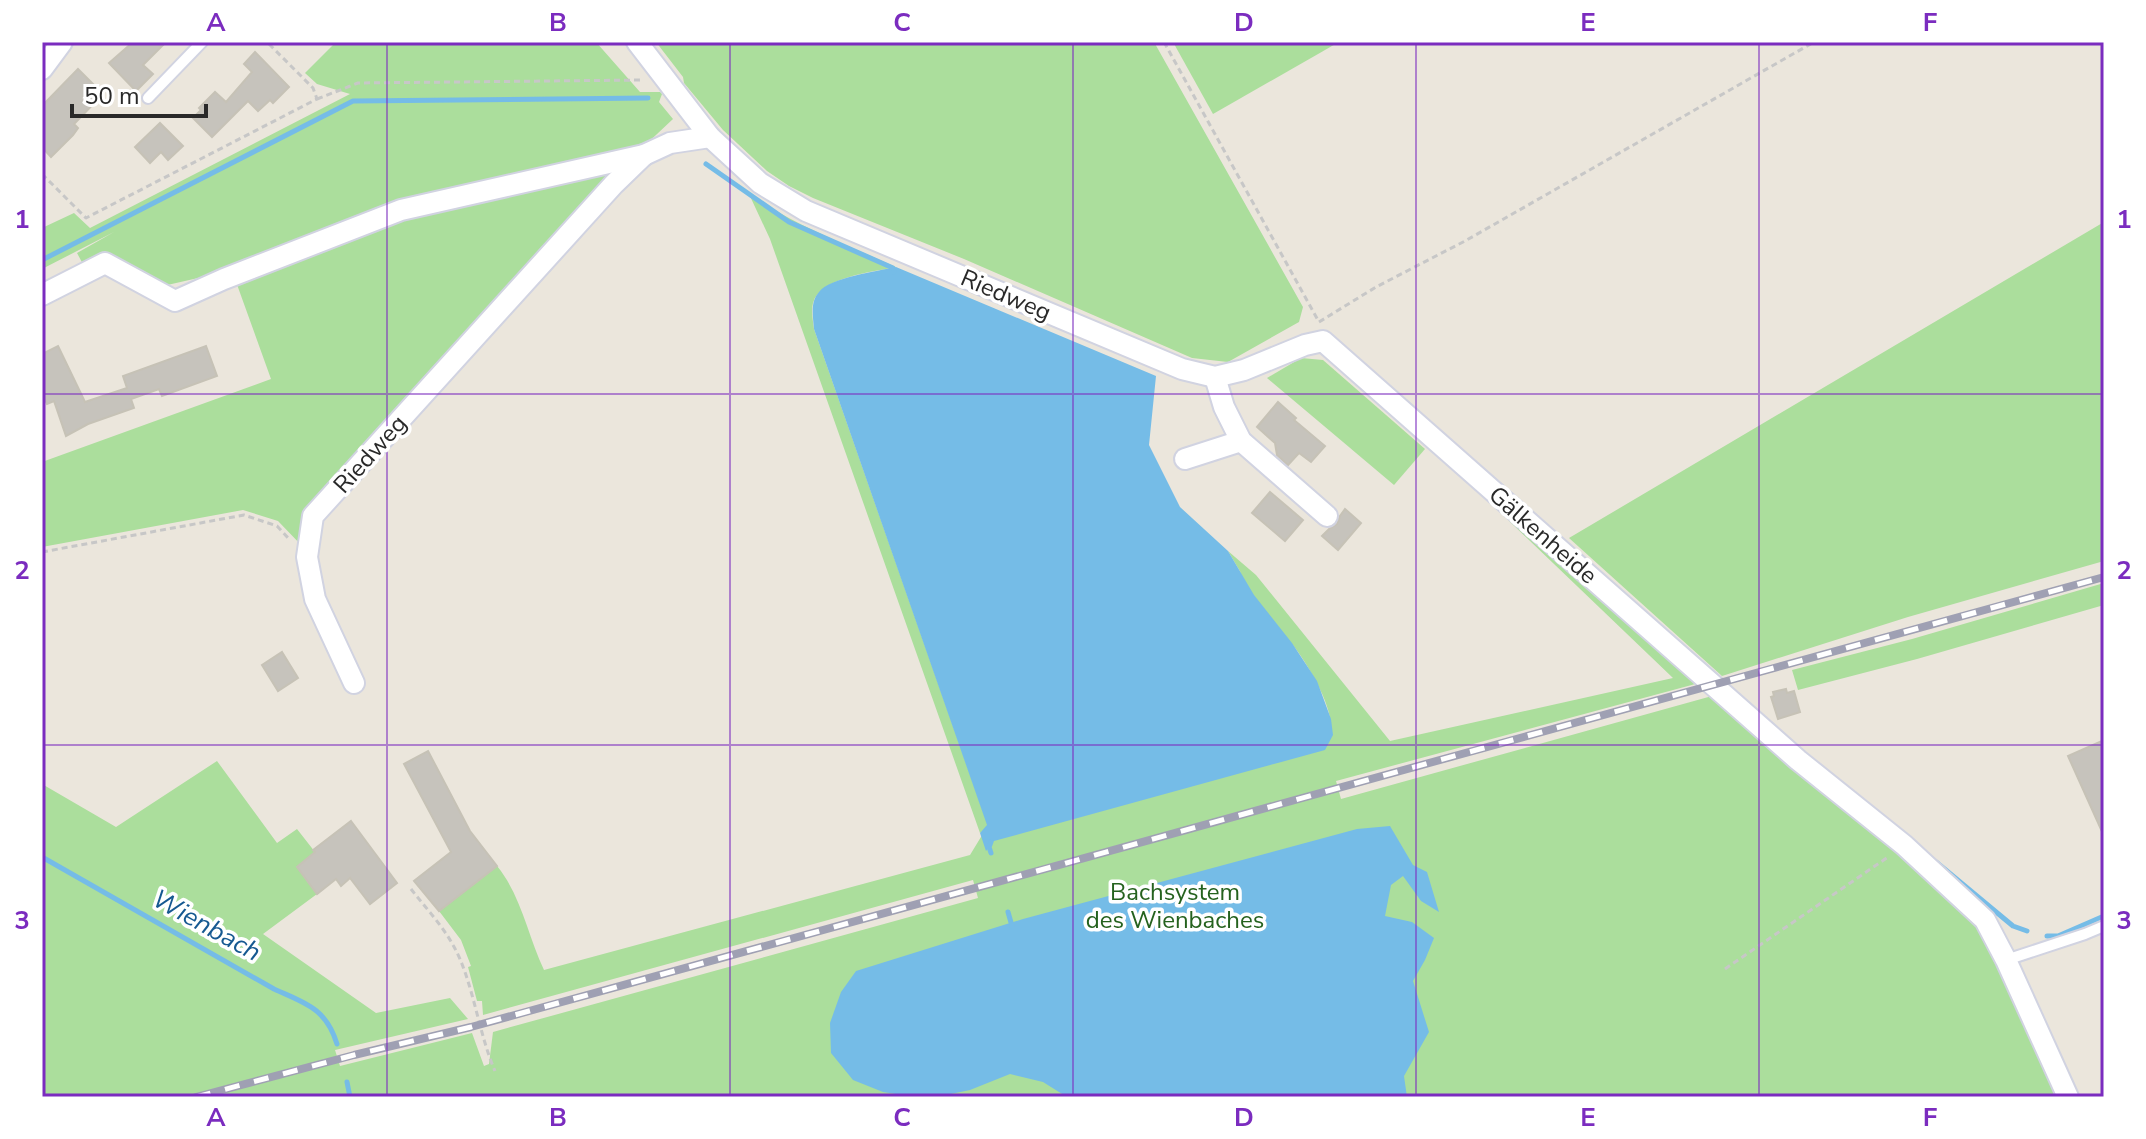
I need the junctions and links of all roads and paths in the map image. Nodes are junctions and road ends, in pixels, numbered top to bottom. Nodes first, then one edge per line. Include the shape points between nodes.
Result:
1 (62, 42) edge
2 (202, 42) edge
3 (267, 42) edge
4 (637, 42) edge
5 (1164, 42) edge
6 (1814, 42) edge
7 (42, 69) edge
8 (666, 80) junction
9 (148, 98) dead end
10 (317, 99) junction
11 (692, 113) junction
12 (710, 137) junction
13 (670, 143) junction
14 (644, 155) junction
15 (42, 174) edge
16 (42, 295) edge
17 (1321, 332) junction
18 (1215, 377) junction
19 (1241, 441) junction
20 (1185, 459) dead end
21 (1327, 516) dead end
22 (42, 552) edge
23 (307, 557) junction
24 (354, 683) dead end
25 (1904, 845) junction
26 (411, 889) dead end
27 (2104, 926) edge
28 (2006, 960) junction
29 (1725, 969) dead end
30 (495, 1071) dead end
31 (2068, 1097) edge

1 - 7 street
2 - 9 lane
3 - 10 path via 313,88
4 - 8 street, Riedweg
5 - 17 path via 1303,290
6 - 17 path via 1376,287
8 - 10 path via 358,83
8 - 11 street, Riedweg
10 - 15 path via 86,218
11 - 12 street, Riedweg
11 - 13 street, Riedweg
12 - 13 street, Riedweg
12 - 18 street, Riedweg via 760,183 806,211 1182,369
13 - 14 street, Riedweg
14 - 16 street, Riedweg via 401,210 175,301 105,263
14 - 23 street, Riedweg via 313,516
17 - 18 street via 1305,345
17 - 25 street, Gälkenheide via 1798,760
18 - 19 street
19 - 20 street
19 - 21 street
22 - 23 path via 244,515 277,526
23 - 24 street, Riedweg via 315,599
25 - 28 street, Gälkenheide via 1985,920
25 - 29 path
26 - 30 path via 453,944
27 - 28 lane
28 - 31 street, Gälkenheide

